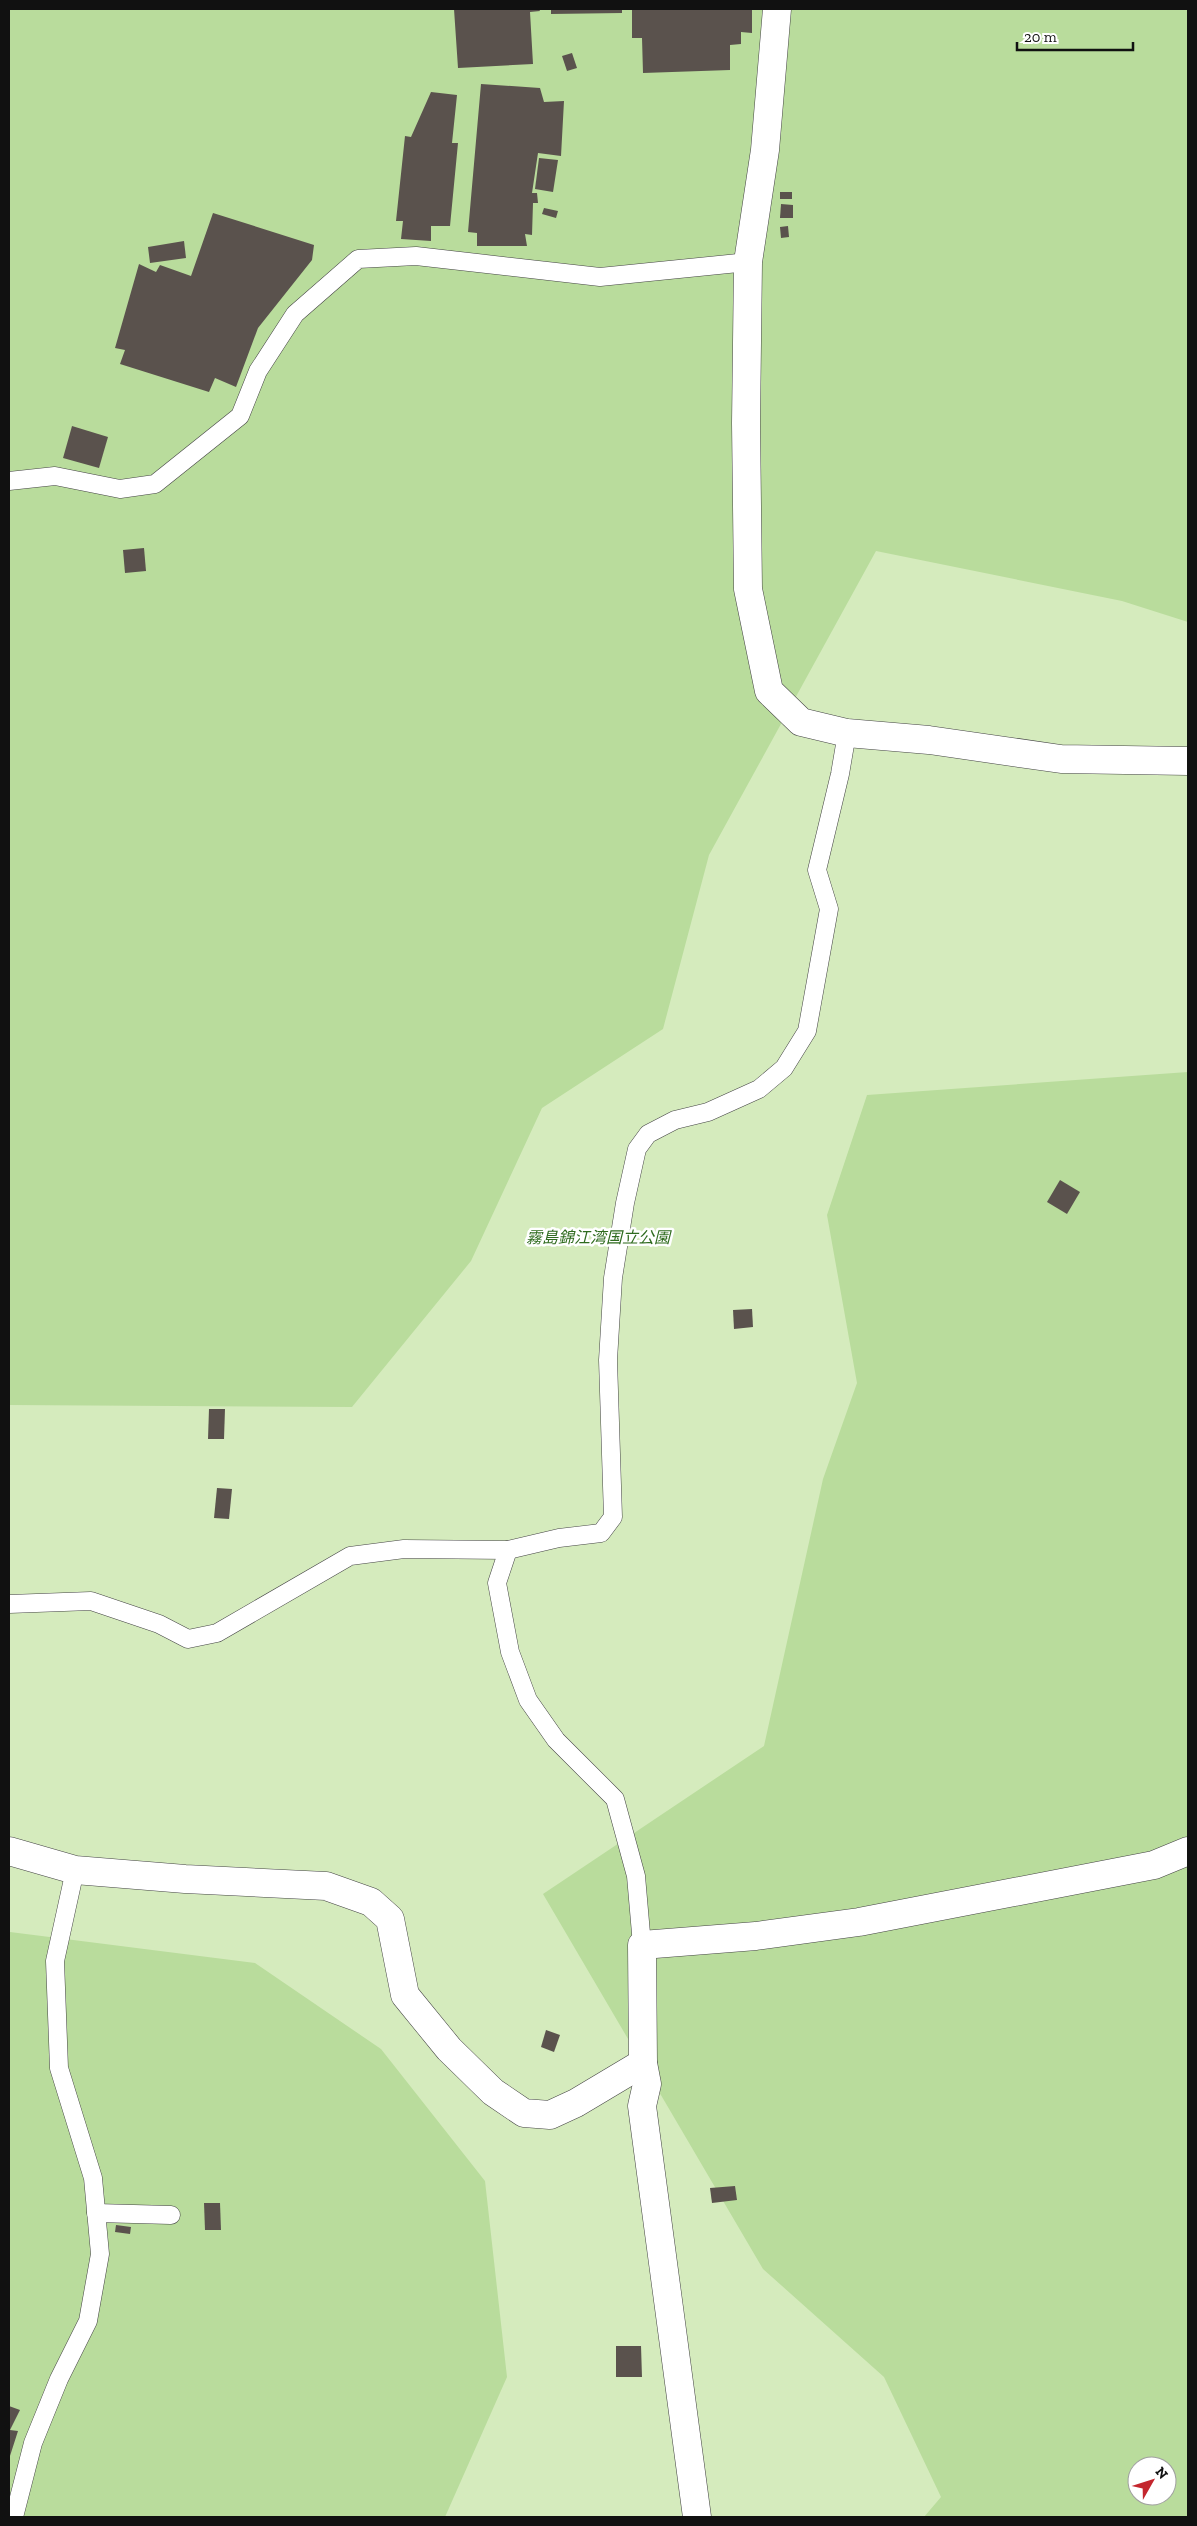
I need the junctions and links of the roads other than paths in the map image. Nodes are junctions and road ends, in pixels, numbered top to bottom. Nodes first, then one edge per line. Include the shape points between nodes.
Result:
1 (777, 9) edge
2 (748, 262) junction
3 (9, 481) edge
4 (847, 733) junction
5 (1188, 761) edge
6 (508, 1550) junction
7 (9, 1604) edge
8 (9, 1850) edge
9 (1188, 1852) edge
10 (75, 1870) junction
11 (642, 1945) junction
12 (643, 2063) junction
13 (96, 2213) junction
14 (171, 2216) dead end
15 (14, 2517) edge
16 (697, 2517) edge

1 - 2 street via 765,150
2 - 3 lane via 600,277 416,256 358,259 294,314 258,371 240,416 155,484 120,489 55,476
2 - 4 street via 748,589 767,682 769,691 800,722
4 - 5 street via 929,740 1061,759
4 - 6 lane via 817,870 829,909 807,1031 784,1068 759,1089 708,1112 675,1120 648,1134 637,1149 612,1287 608,1360 613,1517 600,1533 559,1538
6 - 7 lane via 404,1549 350,1556 218,1633 188,1639 159,1624 91,1601
6 - 11 lane via 497,1583 510,1652 528,1700 556,1740 615,1799 636,1876
8 - 10 street
9 - 11 street via 1154,1865 859,1922 756,1936
10 - 12 street via 326,1886 371,1902 390,1919 405,1995 455,2055 493,2092 524,2113 550,2115
10 - 13 lane via 55,1961 59,2068 93,2178
11 - 12 street
12 - 16 street via 647,2084 642,2106
13 - 14 lane
13 - 15 lane via 100,2254 88,2321 59,2379 33,2444

